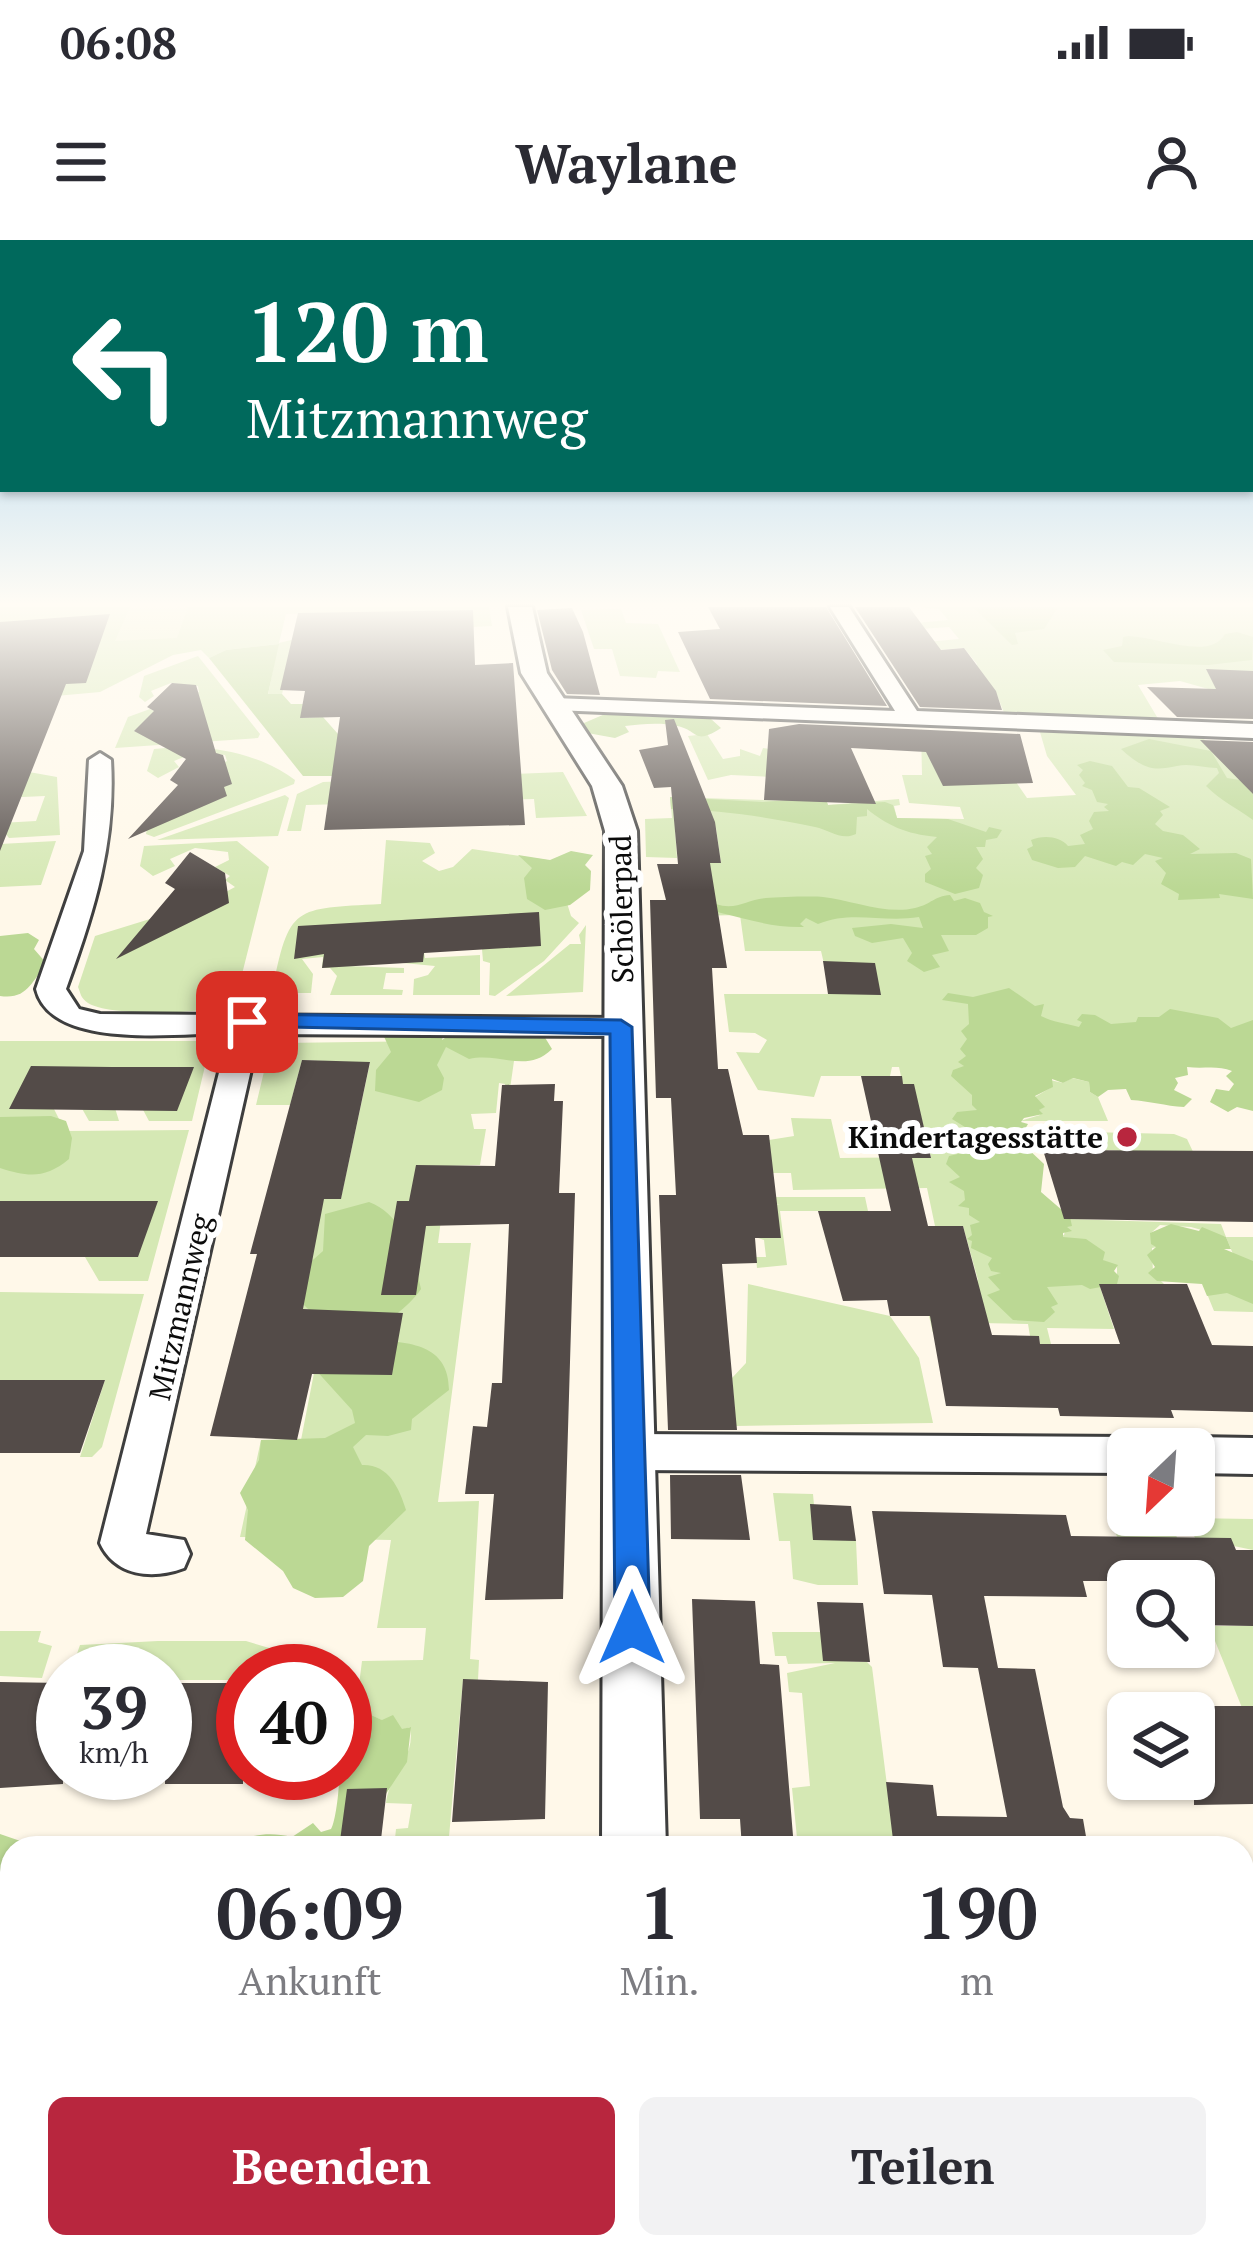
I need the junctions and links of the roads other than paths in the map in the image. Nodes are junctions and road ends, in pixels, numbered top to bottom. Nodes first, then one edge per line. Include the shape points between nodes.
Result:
1 (552, 701) edge
2 (899, 701) edge
3 (554, 704) junction
4 (909, 716) junction
5 (1253, 731) edge
6 (100, 760) dead end
7 (247, 1022) junction
8 (621, 1027) junction
9 (631, 1452) junction
10 (1107, 1455) edge
11 (1215, 1455) edge
12 (1253, 1456) edge
13 (169, 1554) dead end
14 (634, 1836) edge

1 - 3 street, Schölerpad
2 - 4 street
3 - 4 street
3 - 8 street, Schölerpad via 618,810
4 - 5 street
6 - 7 street via 98,861 53,1001 90,1022
7 - 8 street
7 - 13 street, Mitzmannweg via 122,1543 141,1556
8 - 9 street, Schölerpad
9 - 10 street
9 - 14 street, Schölerpad
11 - 12 street

